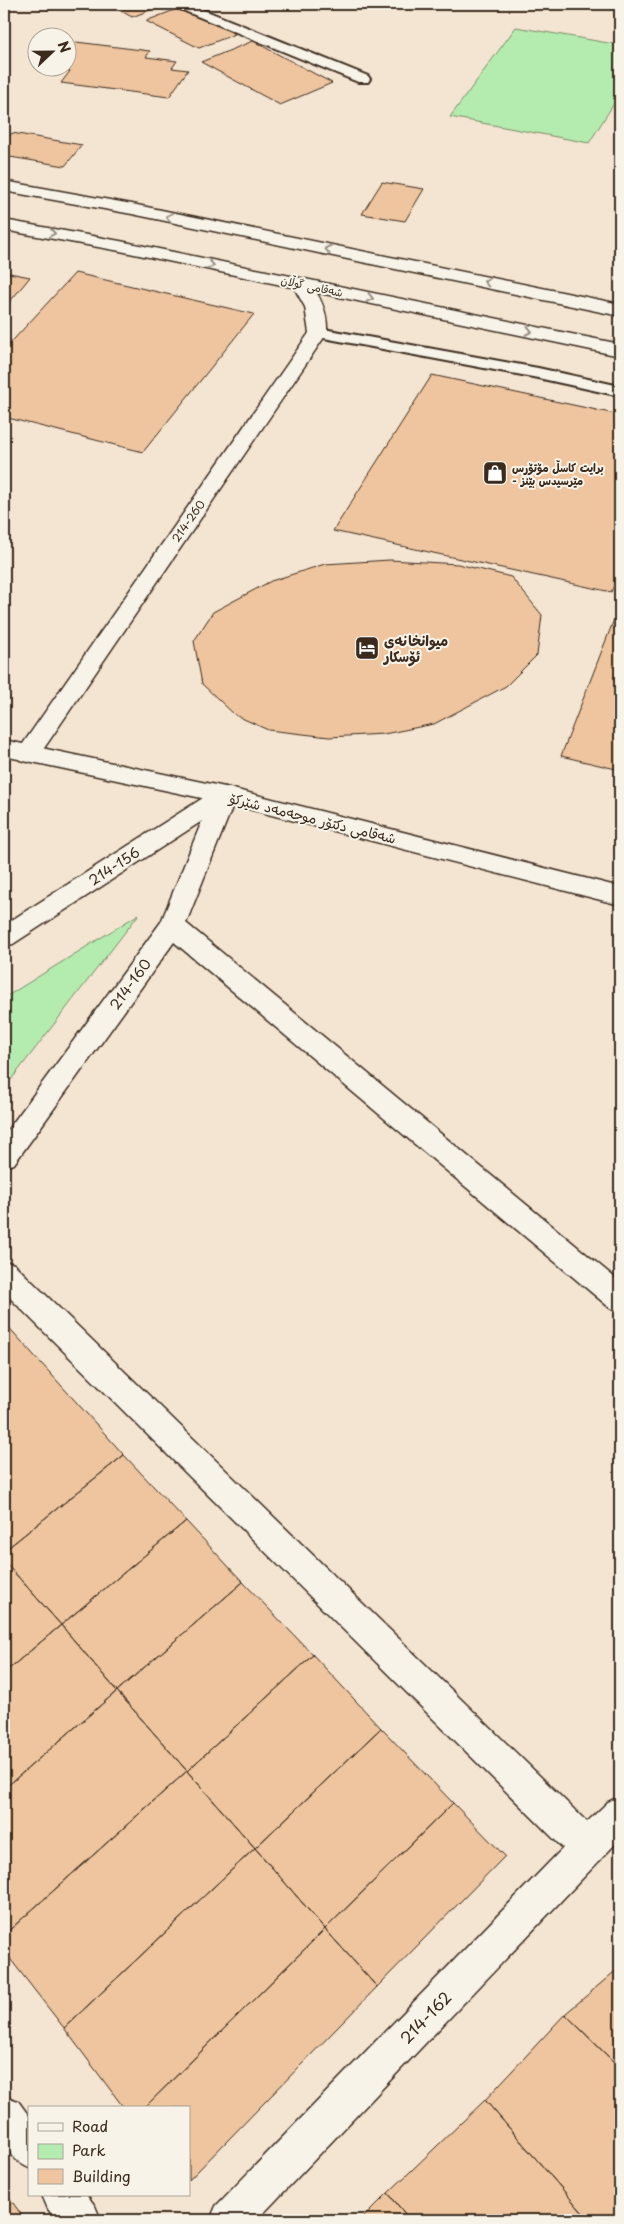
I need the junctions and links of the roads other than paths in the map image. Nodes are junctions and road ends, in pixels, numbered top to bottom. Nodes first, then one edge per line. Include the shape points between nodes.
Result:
1 (179, 4) edge
2 (363, 79) dead end
3 (4, 186) edge
4 (4, 224) edge
5 (301, 284) junction
6 (620, 310) edge
7 (318, 333) junction
8 (620, 350) edge
9 (620, 391) edge
10 (4, 748) edge
11 (28, 754) junction
12 (225, 795) junction
13 (620, 896) edge
14 (172, 926) junction
15 (4, 937) edge
16 (4, 1156) edge
17 (4, 1273) edge
18 (620, 1299) edge
19 (620, 1814) edge
20 (588, 1848) junction
21 (4, 2115) edge
22 (28, 2148) edge
23 (63, 2196) edge
24 (81, 2220) edge
25 (230, 2220) edge

1 - 2 lane
6 -> 3 street via 132,209
4 -> 5 street, شەقامی گوڵان
5 - 7 street via 314,302 319,318
5 -> 8 street, شەقامی گوڵان
7 - 9 lane
7 - 11 street, 214-260
10 - 11 street, شەقامی دکتۆر موحەمەد شێرکۆ
11 - 12 street, شەقامی دکتۆر موحەمەد شێرکۆ
12 - 13 street, شەقامی دکتۆر موحەمەد شێرکۆ
12 - 14 street, 214-160
12 - 15 street, 214-156
14 - 16 street, 214-160
14 - 18 street
17 - 20 street
19 - 20 street, 214-162
20 - 25 street, 214-162
21 - 22 street
23 - 24 street

